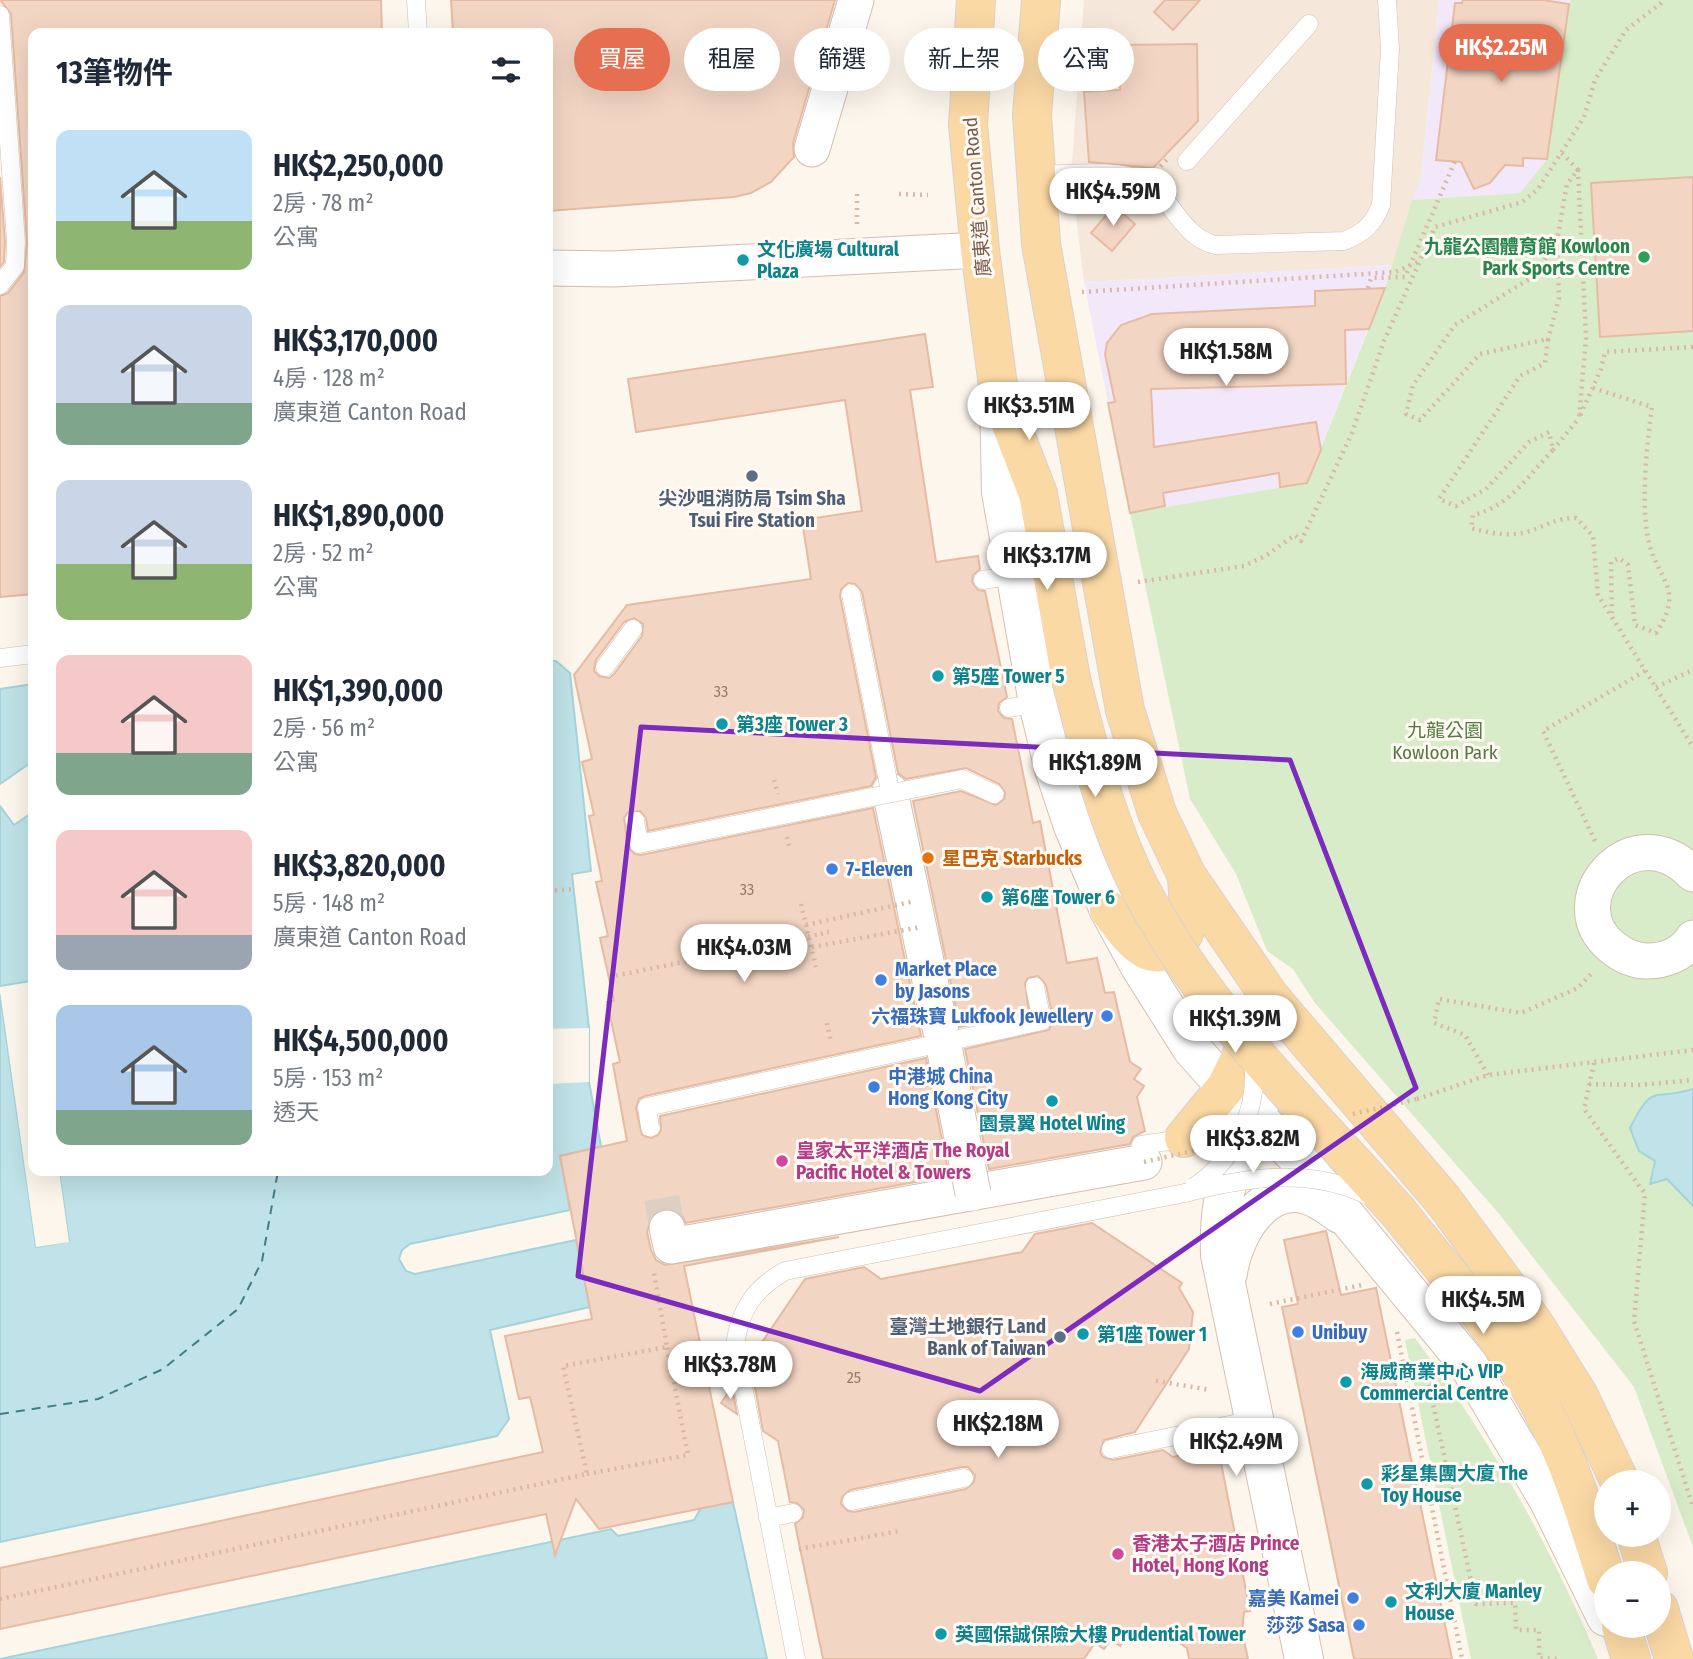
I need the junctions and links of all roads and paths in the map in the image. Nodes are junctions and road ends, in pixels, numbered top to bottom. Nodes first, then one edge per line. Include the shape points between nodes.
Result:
1 (416, 0) edge
2 (856, 0) edge
3 (976, 0) edge
4 (1041, 0) edge
5 (1387, 0) edge
6 (1665, 0) edge
7 (0, 15) edge
8 (1309, 24) dead end
9 (418, 28) edge
10 (813, 149) dead end
11 (1562, 153) junction
12 (1169, 157) dead end
13 (1186, 161) dead end
14 (1455, 161) dead end
15 (1577, 170) junction
16 (1034, 175) junction
17 (857, 194) dead end
18 (899, 194) dead end
19 (928, 195) dead end
20 (1117, 212) dead end
21 (857, 221) dead end
22 (1557, 241) junction
23 (979, 250) junction
24 (1421, 260) junction
25 (553, 268) edge
26 (0, 285) edge
27 (1368, 288) dead end
28 (1050, 294) junction
29 (1547, 343) junction
30 (1693, 347) edge
31 (1593, 388) junction
32 (999, 393) junction
33 (1579, 418) junction
34 (1553, 450) junction
35 (1138, 582) dead end
36 (852, 594) dead end
37 (1612, 618) junction
38 (633, 629) dead end
39 (28, 654) edge
40 (0, 657) edge
41 (605, 667) dead end
42 (1693, 670) edge
43 (1646, 671) junction
44 (1656, 687) junction
45 (1693, 747) edge
46 (774, 780) dead end
47 (777, 790) dead end
48 (890, 791) junction
49 (994, 794) dead end
50 (635, 821) dead end
51 (788, 840) dead end
52 (1599, 848) dead end
53 (790, 850) dead end
54 (1693, 874) edge
55 (1187, 876) junction
56 (574, 889) dead end
57 (553, 891) edge
58 (1066, 891) dead end
59 (1054, 893) dead end
60 (801, 904) dead end
61 (1109, 910) junction
62 (918, 914) junction
63 (806, 925) junction
64 (834, 931) dead end
65 (809, 936) junction
66 (1693, 938) edge
67 (812, 947) junction
68 (816, 967) dead end
69 (1594, 970) dead end
70 (609, 977) dead end
71 (1035, 987) dead end
72 (1270, 997) junction
73 (827, 1023) dead end
74 (829, 1029) dead end
75 (943, 1042) junction
76 (1252, 1048) junction
77 (1693, 1050) edge
78 (1594, 1063) junction
79 (1488, 1076) junction
80 (1693, 1080) edge
81 (1590, 1084) junction
82 (1226, 1087) junction
83 (1417, 1099) dead end
84 (1258, 1119) junction
85 (650, 1127) dead end
86 (1184, 1138) junction
87 (1142, 1154) joint
88 (973, 1193) junction
89 (1185, 1193) junction
90 (1399, 1213) junction
91 (1350, 1222) junction
92 (669, 1237) joint
93 (1365, 1284) dead end
94 (1227, 1285) junction
95 (1270, 1304) dead end
96 (1392, 1321) dead end
97 (1407, 1331) dead end
98 (1395, 1333) junction
99 (667, 1347) junction
100 (1422, 1364) dead end
101 (1156, 1381) dead end
102 (1211, 1390) dead end
103 (1254, 1420) junction
104 (1111, 1449) dead end
105 (1614, 1470) edge
106 (587, 1474) junction
107 (964, 1478) dead end
108 (860, 1496) dead end
109 (1693, 1507) edge
110 (766, 1509) junction
111 (793, 1513) dead end
112 (1600, 1561) edge
113 (1594, 1593) edge
114 (0, 1599) edge
115 (1618, 1638) edge
116 (1624, 1638) edge
117 (1668, 1638) edge
118 (796, 1659) edge
119 (1304, 1659) edge
120 (1462, 1659) edge
121 (1557, 1659) edge
122 (1629, 1659) edge
123 (1674, 1659) edge

1 - 9 lane
2 - 10 street
3 - 23 main road, 廣東道 Canton Road via 968,125
4 - 16 main road via 1032,115
5 - 16 lane via 1390,49 1381,205 1374,222 1360,235 1344,242 1215,245 1196,237 1145,182 1121,175
6 - 11 path via 1626,30 1595,80 1584,117
7 - 26 lane via 16,243 15,266
8 - 13 lane
11 - 15 path
11 - 24 path via 1538,189 1522,202 1435,227
12 - 20 path, bridge
14 - 27 path, bridge via 1405,277 1371,278
15 - 22 path via 1567,184
15 - 33 path via 1586,338
16 - 28 main road
17 - 21 path
18 - 19 path
22 - 29 path via 1559,298
22 - 29 path via 1534,275 1455,325 1413,385 1406,414 1420,420 1480,354 1548,339
23 - 25 street via 638,268
23 - 32 main road, 廣東道 Canton Road
24 - 28 path via 1395,272
24 - 35 path via 1384,341 1352,433 1301,541 1295,535 1244,566
28 - 55 main road via 1125,709 1157,813
29 - 34 path via 1545,363 1520,376 1439,499 1456,506 1486,489 1529,442 1549,432
30 - 31 path via 1605,352
31 - 33 path
31 - 37 path via 1652,407 1644,466 1649,543 1669,584 1668,615 1656,633 1635,625 1628,565 1619,558 1611,562
32 - 61 main road, 廣東道 Canton Road via 998,578 1024,706
32 - 76 main road, 廣東道 Canton Road, bridge via 1038,495 1071,679 1104,798 1140,888 1171,941
33 - 34 path
34 - 37 path via 1508,500 1473,515 1471,528 1497,535 1526,532 1557,518 1576,518 1593,536 1598,595
36 - 48 lane, bridge
37 - 43 path
38 - 41 lane
39 - 40 lane
42 - 44 path
43 - 44 path
43 - 52 path via 1543,731
44 - 45 path
46 - 47 path
48 - 49 lane, bridge via 962,779
48 - 50 lane, bridge via 639,844
48 - 62 street
51 - 53 path
54 - 66 street via 1665,853 1629,855 1601,878 1594,912 1609,944 1640,961 1676,955
55 - 61 main road via 1186,932 1164,951 1142,948
55 - 72 main road
56 - 57 path
58 - 59 path
60 - 63 path
61 - 82 main road, 廣東道 Canton Road via 1192,1049
62 - 63 path, bridge
62 - 67 path, bridge
62 - 75 street
63 - 65 path, bridge
64 - 65 path, bridge
65 - 67 path, bridge
65 - 70 path, bridge
67 - 68 path
69 - 79 path via 1578,988 1521,1013 1439,999 1434,1023 1465,1035
71 - 75 lane, bridge via 1042,1021
72 - 82 main road
72 - 84 main road
72 - 105 main road via 1443,1200 1533,1322 1579,1396
73 - 74 path
75 - 85 lane, bridge via 647,1107
75 - 88 street, bridge
76 - 89 lane, bridge via 1253,1097 1237,1143 1223,1162
76 - 90 main road, 廣東道 Canton Road, bridge
77 - 78 path
78 - 79 path
78 - 81 path
79 - 83 path
80 - 81 path
81 - 109 path via 1584,1109 1644,1194 1634,1321
82 - 84 main road, 廣東道 Canton Road
82 - 86 main road
84 - 86 lane via 1236,1131
84 - 91 main road, 廣東道 Canton Road via 1299,1159
84 - 94 main road via 1224,1196 1220,1255
86 - 87 lane
87 - 88 street
88 - 92 street
89 - 90 lane, bridge via 1258,1177 1295,1177 1343,1187
89 - 110 lane via 808,1266 785,1271 765,1283 749,1300 735,1345
90 - 112 main road, 廣東道 Canton Road via 1537,1398 1578,1488
91 - 94 main road via 1307,1195 1294,1193 1269,1200 1240,1236
91 - 113 main road, 廣東道 Canton Road via 1468,1364 1548,1499
92 - 99 path via 654,1272
93 - 95 path
94 - 103 main road
96 - 98 path
97 - 98 path
98 - 120 path
99 - 106 path via 688,1455
99 - 106 path via 563,1366
100 - 121 path via 1476,1604 1515,1603 1516,1630 1538,1630 1539,1658
101 - 102 path
103 - 104 lane
103 - 119 main road
106 - 114 path
107 - 108 lane
110 - 111 lane
110 - 118 lane
115 - 122 main road
116 - 122 main road
117 - 123 main road

